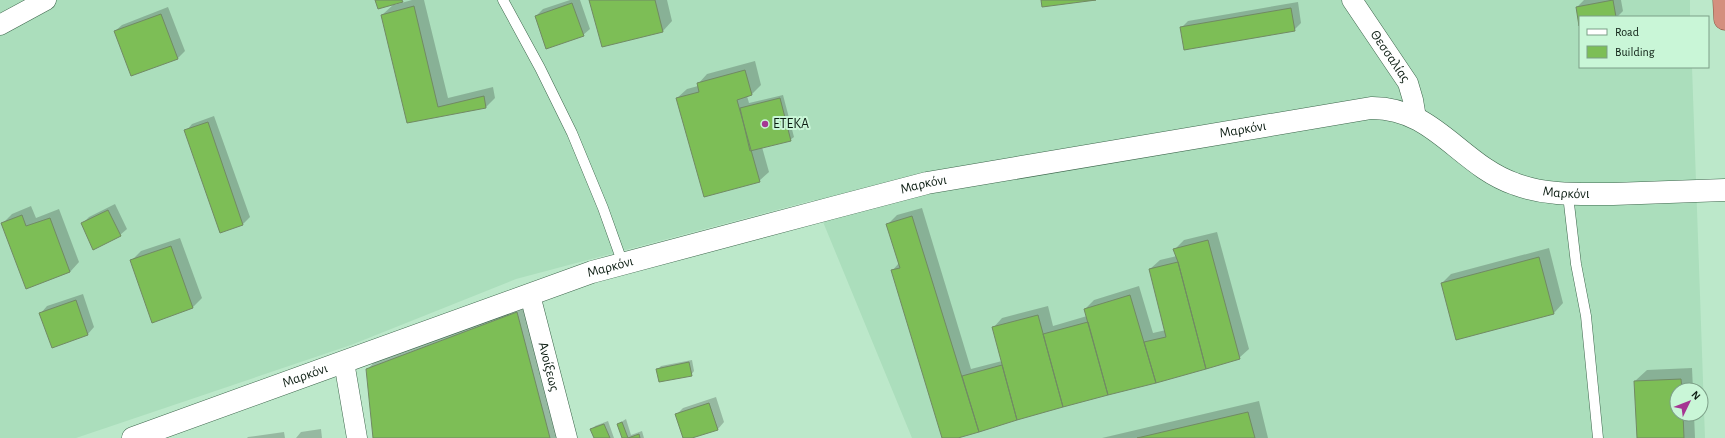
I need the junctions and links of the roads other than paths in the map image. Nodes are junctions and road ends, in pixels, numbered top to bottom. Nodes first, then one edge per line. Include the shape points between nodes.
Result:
1 (46, 0) edge
2 (503, 0) edge
3 (1352, 0) edge
4 (1724, 0) edge
5 (1725, 19) edge
6 (0, 25) edge
7 (1416, 118) junction
8 (1725, 190) edge
9 (1568, 194) junction
10 (623, 264) junction
11 (530, 295) junction
12 (344, 362) junction
13 (133, 438) edge
14 (357, 438) edge
15 (567, 438) edge
16 (1598, 438) edge

1 - 6 street
2 - 10 lane via 572,133
3 - 7 street, Θεσσαλίας via 1408,84
4 - 5 highway
7 - 9 street, Μαρκόνι via 1496,176 1536,191
7 - 10 street, Μαρκόνι via 1396,110 1371,108 927,183
8 - 9 street, Μαρκόνι
9 - 16 lane via 1576,264 1586,316
10 - 11 street, Μαρκόνι via 592,272
11 - 12 street, Μαρκόνι
11 - 15 street, Ανοίξεως
12 - 13 street, Μαρκόνι
12 - 14 street

